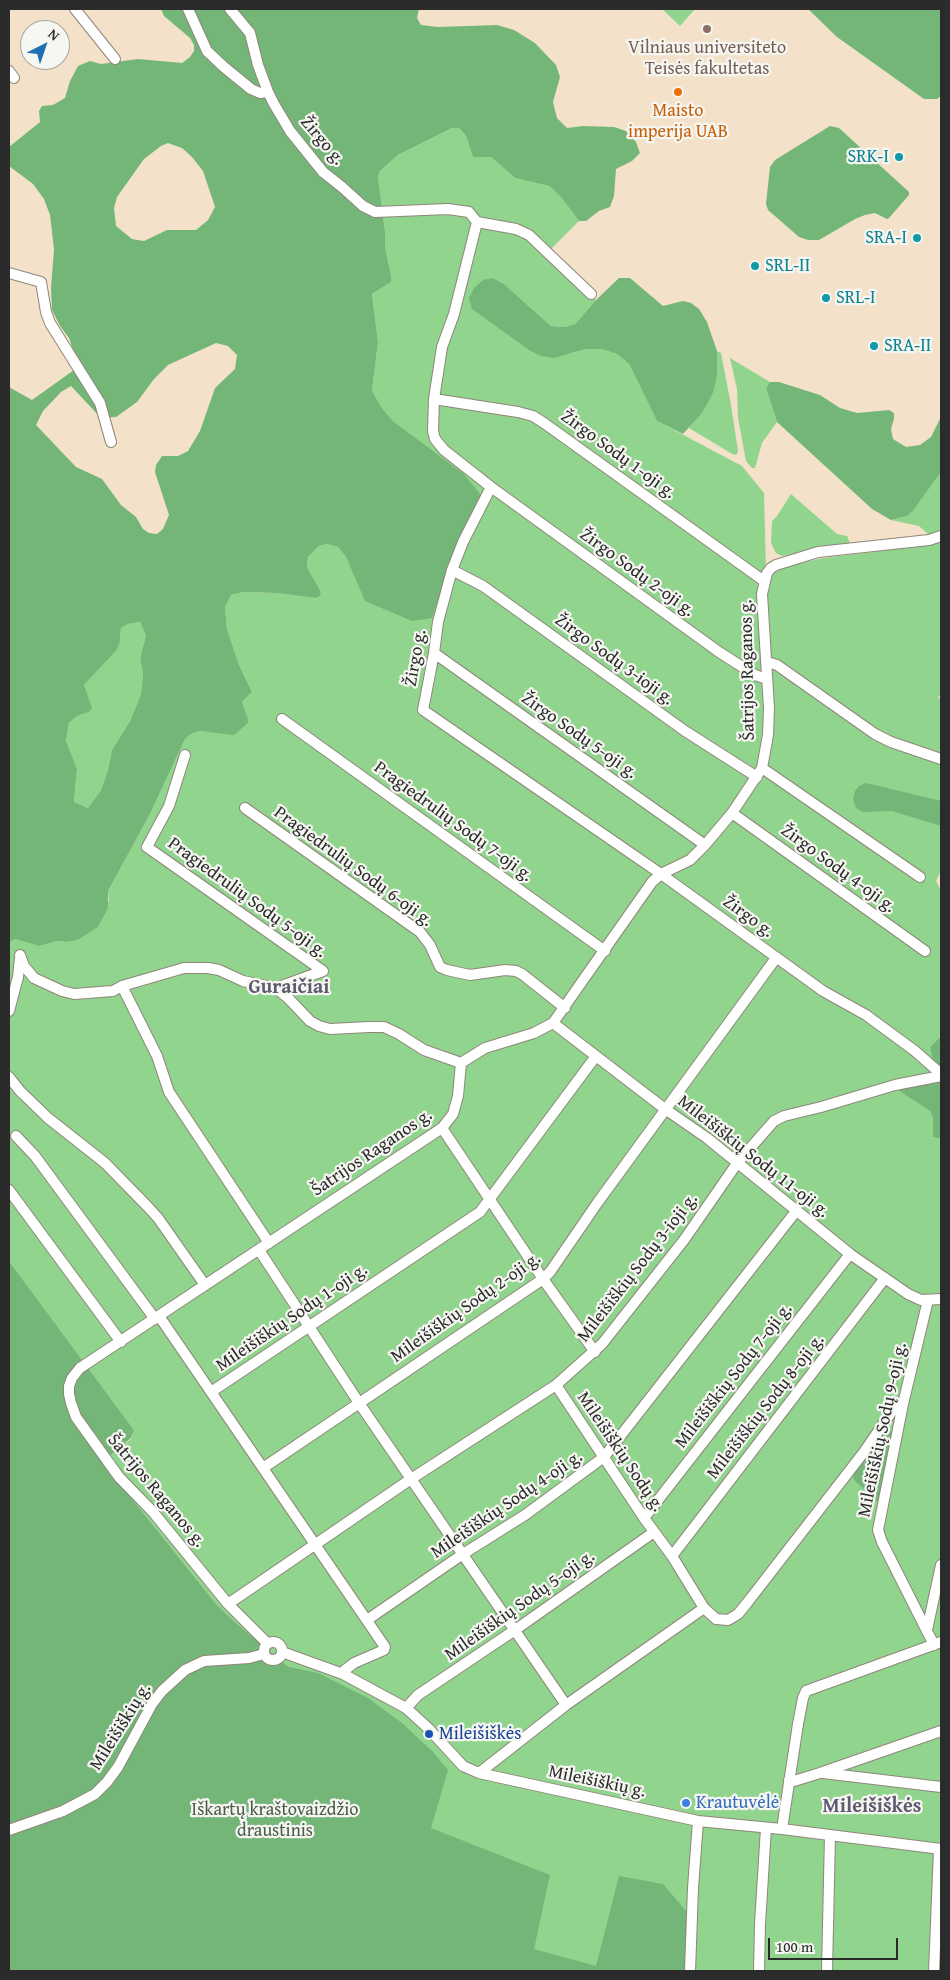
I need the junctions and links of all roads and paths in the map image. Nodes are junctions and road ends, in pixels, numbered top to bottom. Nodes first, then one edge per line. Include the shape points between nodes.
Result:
1 (76, 9) edge
2 (188, 9) edge
3 (230, 9) edge
4 (115, 59) dead end
5 (268, 92) junction
6 (477, 222) junction
7 (9, 273) edge
8 (592, 294) dead end
9 (434, 399) junction
10 (111, 442) dead end
11 (491, 487) junction
12 (941, 536) edge
13 (452, 570) junction
14 (764, 580) junction
15 (434, 653) junction
16 (767, 662) junction
17 (767, 679) junction
18 (282, 719) dead end
19 (185, 755) dead end
20 (941, 759) edge
21 (759, 773) junction
22 (245, 808) dead end
23 (732, 813) junction
24 (705, 845) junction
25 (661, 874) junction
26 (920, 877) dead end
27 (605, 951) junction
28 (925, 951) dead end
29 (776, 958) junction
30 (122, 986) junction
31 (276, 988) junction
32 (565, 1008) junction
33 (9, 1011) edge
34 (553, 1023) junction
35 (596, 1056) junction
36 (461, 1063) junction
37 (941, 1075) edge
38 (9, 1077) edge
39 (665, 1109) junction
40 (442, 1128) junction
41 (16, 1136) dead end
42 (738, 1162) junction
43 (9, 1190) edge
44 (489, 1200) junction
45 (797, 1210) junction
46 (270, 1243) junction
47 (258, 1250) junction
48 (850, 1254) junction
49 (885, 1278) junction
50 (543, 1279) junction
51 (206, 1285) junction
52 (941, 1299) edge
53 (928, 1300) junction
54 (157, 1318) junction
55 (308, 1326) junction
56 (121, 1342) junction
57 (595, 1352) junction
58 (556, 1385) junction
59 (211, 1392) junction
60 (359, 1403) junction
61 (903, 1404) junction
62 (604, 1457) junction
63 (263, 1468) junction
64 (412, 1479) junction
65 (644, 1518) junction
66 (654, 1532) junction
67 (314, 1545) junction
68 (463, 1554) junction
69 (672, 1556) junction
70 (941, 1565) edge
71 (228, 1604) junction
72 (704, 1608) junction
73 (367, 1620) junction
74 (515, 1630) junction
75 (927, 1630) junction
76 (267, 1643) junction
77 (937, 1643) edge
78 (282, 1652) junction
79 (264, 1654) junction
80 (343, 1674) junction
81 (566, 1705) junction
82 (406, 1708) junction
83 (941, 1731) edge
84 (479, 1773) junction
85 (820, 1773) junction
86 (789, 1780) junction
87 (941, 1787) edge
88 (698, 1821) junction
89 (766, 1828) junction
90 (782, 1829) junction
91 (9, 1830) edge
92 (830, 1835) junction
93 (940, 1849) edge
94 (690, 1971) edge
95 (759, 1971) edge
96 (827, 1971) edge
97 (934, 1971) edge

1 - 4 street
2 - 5 street via 207,51 251,89
3 - 5 street, Žirgo g. via 250,33
5 - 6 street, Žirgo g. via 290,131 318,168 363,206 375,212 448,209 469,212
6 - 8 street, Žirgo g. via 516,229 529,235
6 - 9 street via 442,347
7 - 10 street via 41,282 50,323 100,403
9 - 11 street via 435,439 457,462
9 - 14 street, Žirgo Sodų 1-oji g. via 518,412 538,420
11 - 13 street, Žirgo g.
11 - 17 street, Žirgo Sodų 2-oji g. via 719,652
12 - 14 street, Šatrijos Raganos g. via 818,552 776,565
13 - 15 street, Žirgo g. via 438,622
13 - 21 street, Žirgo Sodų 3-ioji g. via 483,586 685,731
14 - 16 street, Šatrijos Raganos g. via 762,594
15 - 24 street, Žirgo Sodų 5-oji g.
15 - 25 street, Žirgo g. via 423,710
16 - 17 street, Šatrijos Raganos g.
16 - 20 street via 777,665 875,734
17 - 21 street, Šatrijos Raganos g. via 768,735
18 - 27 street, Pragiedrulių Sodų 7-oji g.
19 - 31 street, Pragiedrulių Sodų 5-oji g. via 170,806 148,847 323,971
21 - 23 street, Šatrijos Raganos g.
21 - 26 street, Žirgo Sodų 3-ioji g.
22 - 32 street, Pragiedrulių Sodų 6-oji g. via 420,932 440,967 470,975 516,971
23 - 24 street, Šatrijos Raganos g.
23 - 28 street, Žirgo Sodų 4-oji g.
24 - 25 street, Šatrijos Raganos g. via 690,860
25 - 27 street, Šatrijos Raganos g. via 652,882
25 - 29 street, Žirgo g.
27 - 32 street, Šatrijos Raganos g.
29 - 37 street, Žirgo g. via 823,991 866,1015
29 - 39 street, Žirgo g.
30 - 31 street via 184,968 196,968 219,970 243,981
30 - 33 street via 103,993 62,991 34,978 20,955
30 - 46 street via 157,1056 169,1092
31 - 36 street via 318,1026 330,1029 369,1026 392,1030 424,1050
32 - 34 street, Šatrijos Raganos g.
34 - 35 street, Mileišiškių Sodų 11-oji g.
34 - 36 street, Šatrijos Raganos g. via 534,1033 485,1048
35 - 39 street, Mileišiškių Sodų 11-oji g.
35 - 44 street, Mileišiškių Sodų 1-oji g.
36 - 40 street, Šatrijos Raganos g. via 453,1114
37 - 42 street, Žirgo g. via 784,1116 767,1127
38 - 51 street via 32,1102 105,1163 148,1207
39 - 42 street, Mileišiškių Sodų 11-oji g.
39 - 50 street, Mileišiškių Sodų 2-oji g.
40 - 44 street
40 - 46 street, Šatrijos Raganos g.
41 - 54 street
42 - 45 street, Mileišiškių Sodų 11-oji g.
42 - 57 street, Mileišiškių Sodų 3-ioji g. via 684,1240
43 - 56 street
44 - 50 street
44 - 55 street, Mileišiškių Sodų 1-oji g. via 480,1212
45 - 48 street, Mileišiškių Sodų 11-oji g.
45 - 62 street, Mileišiškių Sodų 4-oji g.
46 - 47 street, Šatrijos Raganos g.
47 - 51 street, Šatrijos Raganos g.
47 - 55 street
48 - 49 street, Mileišiškių Sodų 11-oji g.
48 - 65 street, Mileišiškių Sodų 7-oji g.
49 - 53 street, Mileišiškių Sodų 11-oji g. via 908,1294
49 - 69 street, Mileišiškių Sodų 8-oji g.
50 - 57 street
50 - 60 street, Mileišiškių Sodų 2-oji g.
51 - 54 street, Šatrijos Raganos g.
52 - 53 street, Mileišiškių Sodų 11-oji g.
53 - 61 street, Mileišiškių Sodų 9-oji g.
54 - 56 street, Šatrijos Raganos g.
54 - 59 street
55 - 59 street, Mileišiškių Sodų 1-oji g.
55 - 60 street
56 - 71 street, Šatrijos Raganos g. via 80,1368 69,1386 76,1417 119,1477 153,1512
57 - 58 street, Mileišiškių Sodų 3-ioji g.
58 - 62 street, Mileišiškių Sodų g.
58 - 64 street, Mileišiškių Sodų g.
59 - 63 street, Mileišiškių Sodų 1-oji g.
60 - 63 street, Mileišiškių Sodų 2-oji g.
60 - 64 street
61 - 72 street, Mileišiškių Sodų g. via 895,1407 738,1614 728,1620 716,1619
61 - 75 street, Mileišiškių Sodų 9-oji g. via 878,1530
62 - 65 street, Mileišiškių Sodų g.
62 - 68 street, Mileišiškių Sodų 4-oji g. via 525,1515
63 - 67 street, Mileišiškių Sodų 1-oji g.
64 - 67 street, Mileišiškių Sodų g.
64 - 68 street
65 - 66 street, Mileišiškių Sodų g.
66 - 69 street, Mileišiškių Sodų g.
66 - 74 street, Mileišiškių Sodų 5-oji g.
67 - 71 street, Mileišiškių Sodų g.
67 - 73 street, Mileišiškių Sodų 1-oji g.
68 - 73 street, Mileišiškių Sodų 4-oji g.
68 - 74 street
69 - 72 street, Mileišiškių Sodų g.
70 - 75 street
71 - 76 street, Šatrijos Raganos g.
72 - 81 street
73 - 80 street, Mileišiškių Sodų 1-oji g. via 384,1650 354,1663
74 - 81 street
74 - 82 street, Mileišiškių Sodų 5-oji g. via 418,1696
75 - 77 street, Mileišiškių Sodų 9-oji g.
76 - 78 street via 279,1644
76 - 79 street
77 - 86 street via 806,1691 802,1698
78 - 79 street via 274,1660
78 - 80 street, Mileišiškių g.
79 - 91 street, Mileišiškių g. via 204,1661 185,1670 152,1704 118,1767 95,1794 63,1811
80 - 82 street, Mileišiškių g.
81 - 84 street
82 - 84 street, Mileišiškių g. via 459,1762
83 - 85 street
84 - 88 street, Mileišiškių g.
85 - 86 street
85 - 87 street
86 - 90 street
88 - 89 street, Mileišiškių g.
88 - 94 street
89 - 90 street, Mileišiškių g.
89 - 95 street
90 - 92 street, Mileišiškių g.
92 - 93 street, Mileišiškių g.
92 - 96 street
93 - 97 street

